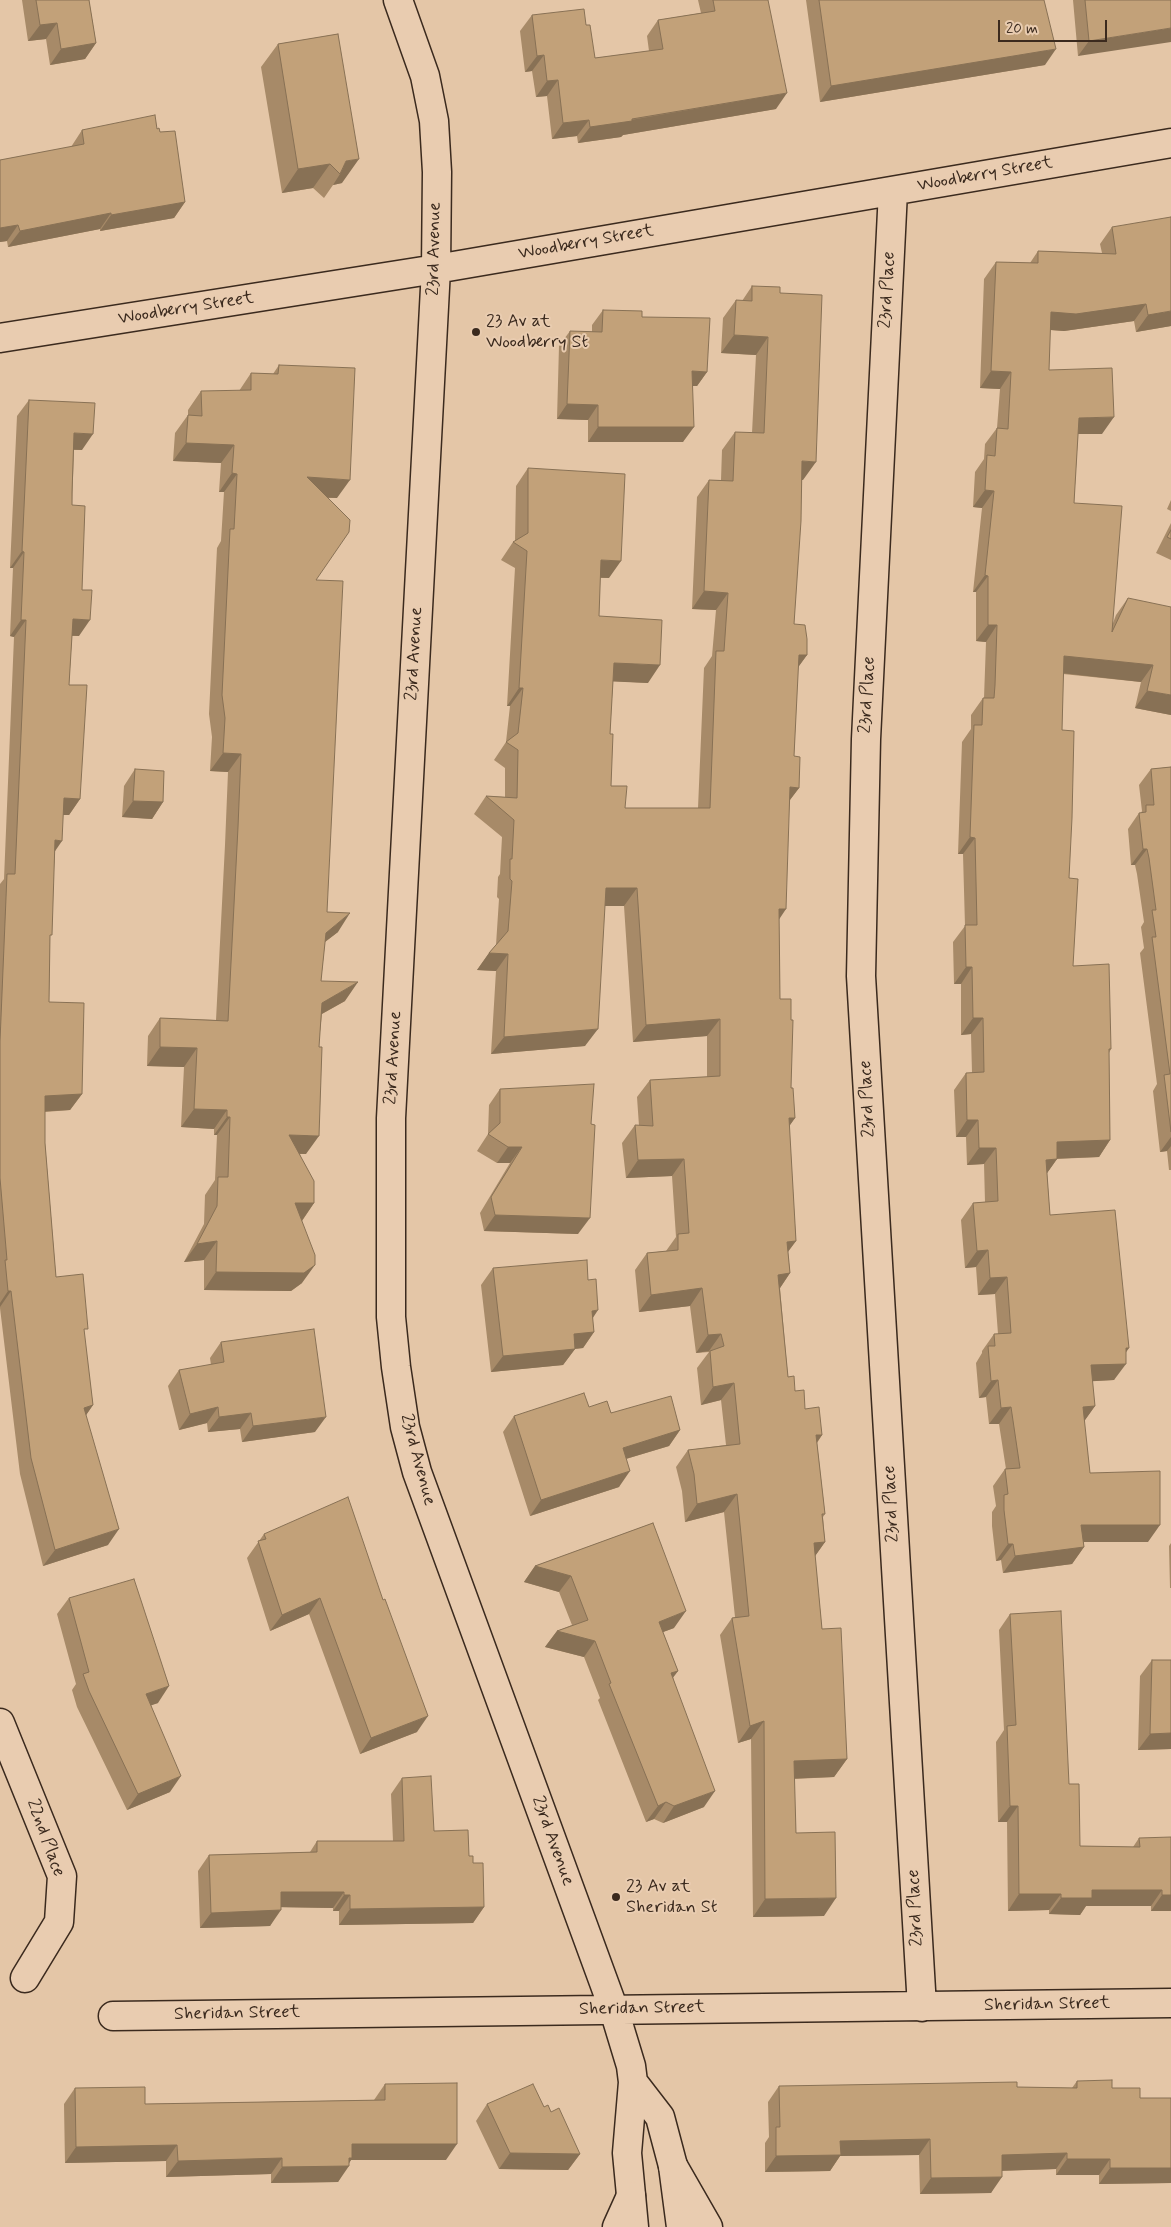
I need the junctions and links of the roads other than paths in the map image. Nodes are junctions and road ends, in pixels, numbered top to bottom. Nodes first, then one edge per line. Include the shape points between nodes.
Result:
1 (398, 0) edge
2 (1171, 143) edge
3 (893, 191) junction
4 (436, 269) junction
5 (0, 338) edge
6 (0, 1723) edge
7 (25, 1978) dead end
8 (1171, 2003) edge
9 (922, 2007) junction
10 (614, 2010) junction
11 (113, 2016) dead end
12 (633, 2082) junction
13 (673, 2166) junction
14 (631, 2196) junction
15 (617, 2227) edge
16 (634, 2227) edge
17 (680, 2227) edge
18 (708, 2227) edge

1 - 4 street, 23rd Avenue via 425,76 434,121
2 - 3 street, Woodberry Street
3 - 4 street, Woodberry Street
3 - 9 street, 23rd Place via 867,729 861,976
4 - 5 street, Woodberry Street
4 - 10 street, 23rd Avenue via 391,1118 391,1317 395,1359 405,1428 417,1472
6 - 7 street, 22nd Place via 62,1876 59,1922
8 - 9 street, Sheridan Street
9 - 10 street, Sheridan Street
10 - 11 street, Sheridan Street
10 - 12 street, 23rd Avenue
12 - 13 street, 23rd Avenue via 660,2118
12 - 14 street, 23rd Avenue via 627,2153
13 - 17 street, 23rd Avenue
13 - 18 street
14 - 15 street
14 - 16 street, 23rd Avenue

